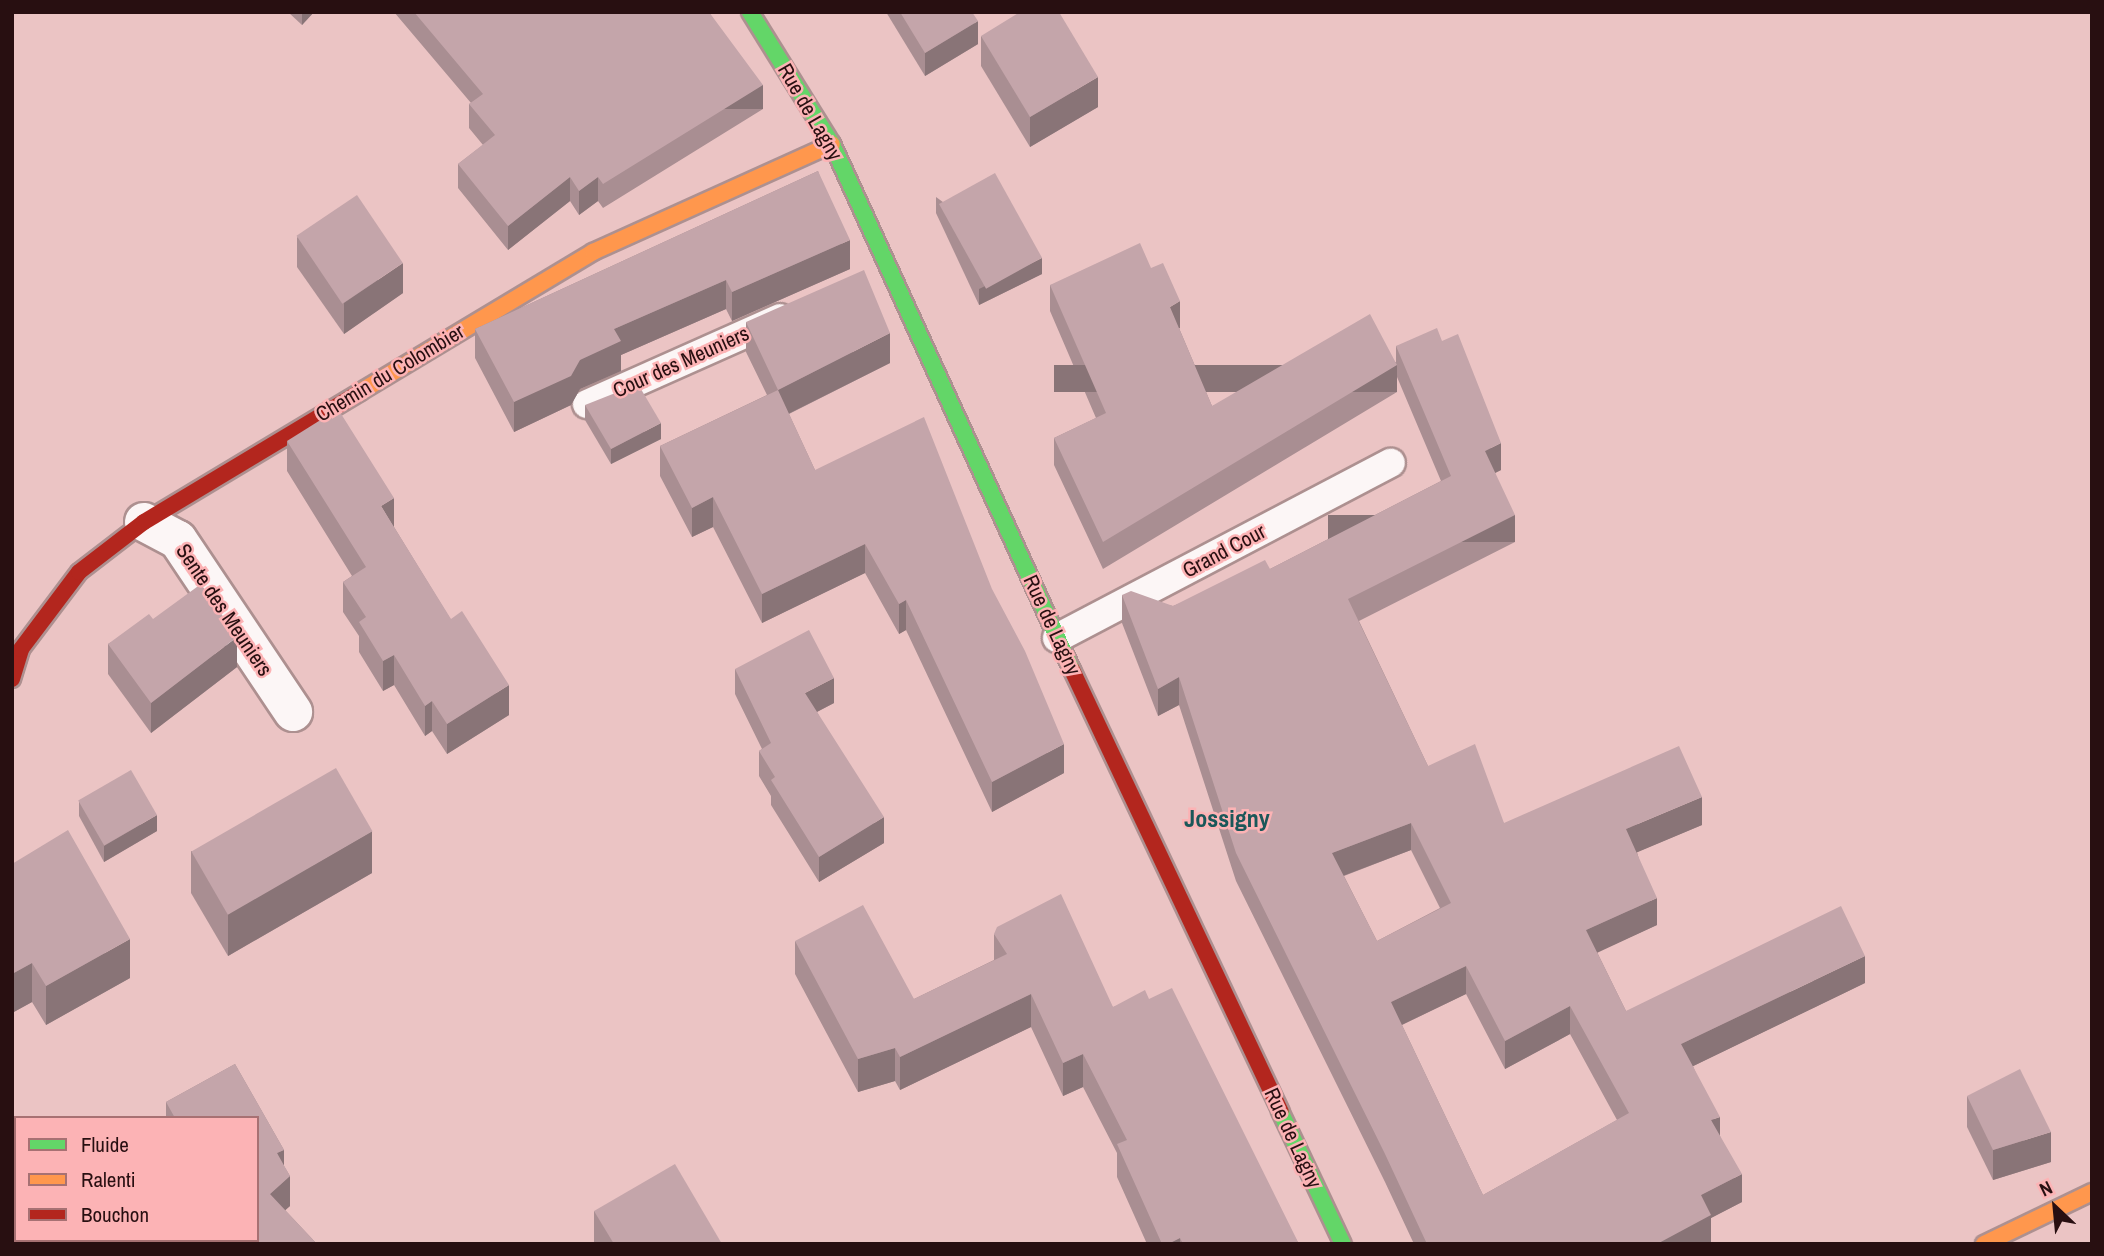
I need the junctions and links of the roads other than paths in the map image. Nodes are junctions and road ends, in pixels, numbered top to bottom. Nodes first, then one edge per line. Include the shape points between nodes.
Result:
1 (750, 12) edge
2 (832, 144) junction
3 (802, 308) edge
4 (587, 404) edge
5 (1391, 463) dead end
6 (144, 522) junction
7 (1057, 638) junction
8 (12, 679) edge
9 (293, 712) dead end
10 (2092, 1192) edge
11 (1343, 1244) edge
12 (1984, 1244) edge

1 - 2 street, Rue de Lagny
2 - 6 street, Chemin du Colombier via 593,252
2 - 7 street, Rue de Lagny via 878,274
3 - 4 lane, Cour des Meuniers
5 - 7 lane, Grand Cour
6 - 8 street, Chemin du Colombier via 79,572 21,649
6 - 9 street, Sente des Meuniers via 178,540
7 - 11 street, Rue de Lagny
10 - 12 street

